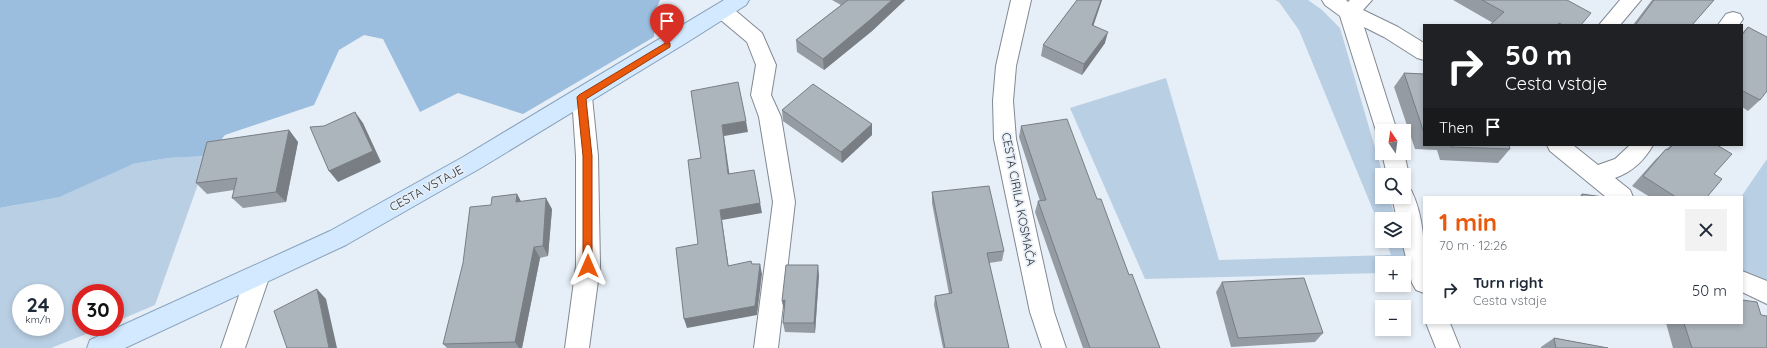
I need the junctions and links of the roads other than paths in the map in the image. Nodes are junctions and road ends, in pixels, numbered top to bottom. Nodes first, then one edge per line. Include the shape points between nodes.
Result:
1 (1021, 0) edge
2 (1332, 0) edge
3 (1631, 0) edge
4 (731, 5) edge
5 (1356, 6) edge
6 (1610, 24) edge
7 (1423, 52) edge
8 (582, 97) junction
9 (1384, 124) edge
10 (1559, 146) edge
11 (1641, 146) edge
12 (1595, 174) junction
13 (1621, 196) edge
14 (1405, 204) edge
15 (258, 275) junction
16 (1423, 279) edge
17 (1743, 281) edge
18 (1767, 293) edge
19 (1438, 324) edge
20 (99, 348) edge
21 (233, 348) edge
22 (577, 348) edge
23 (766, 348) edge
24 (1054, 348) edge
25 (1448, 348) edge

1 - 24 street, CESTA CIRILA KOSMAČA via 1006,66 1003,101 1005,139 1042,312
2 - 5 street
3 - 6 street
4 - 8 main road, CESTA VSTAJE
4 - 23 street via 755,38 766,65 761,95 770,117 784,202
5 - 7 street
5 - 9 street
8 - 15 main road, CESTA VSTAJE via 338,238
8 - 22 street via 587,156 588,266
10 - 12 street
11 - 12 street via 1633,159 1609,172
12 - 13 street
14 - 16 street
15 - 20 main road, CESTA VSTAJE
15 - 21 street
17 - 18 street
19 - 25 street

